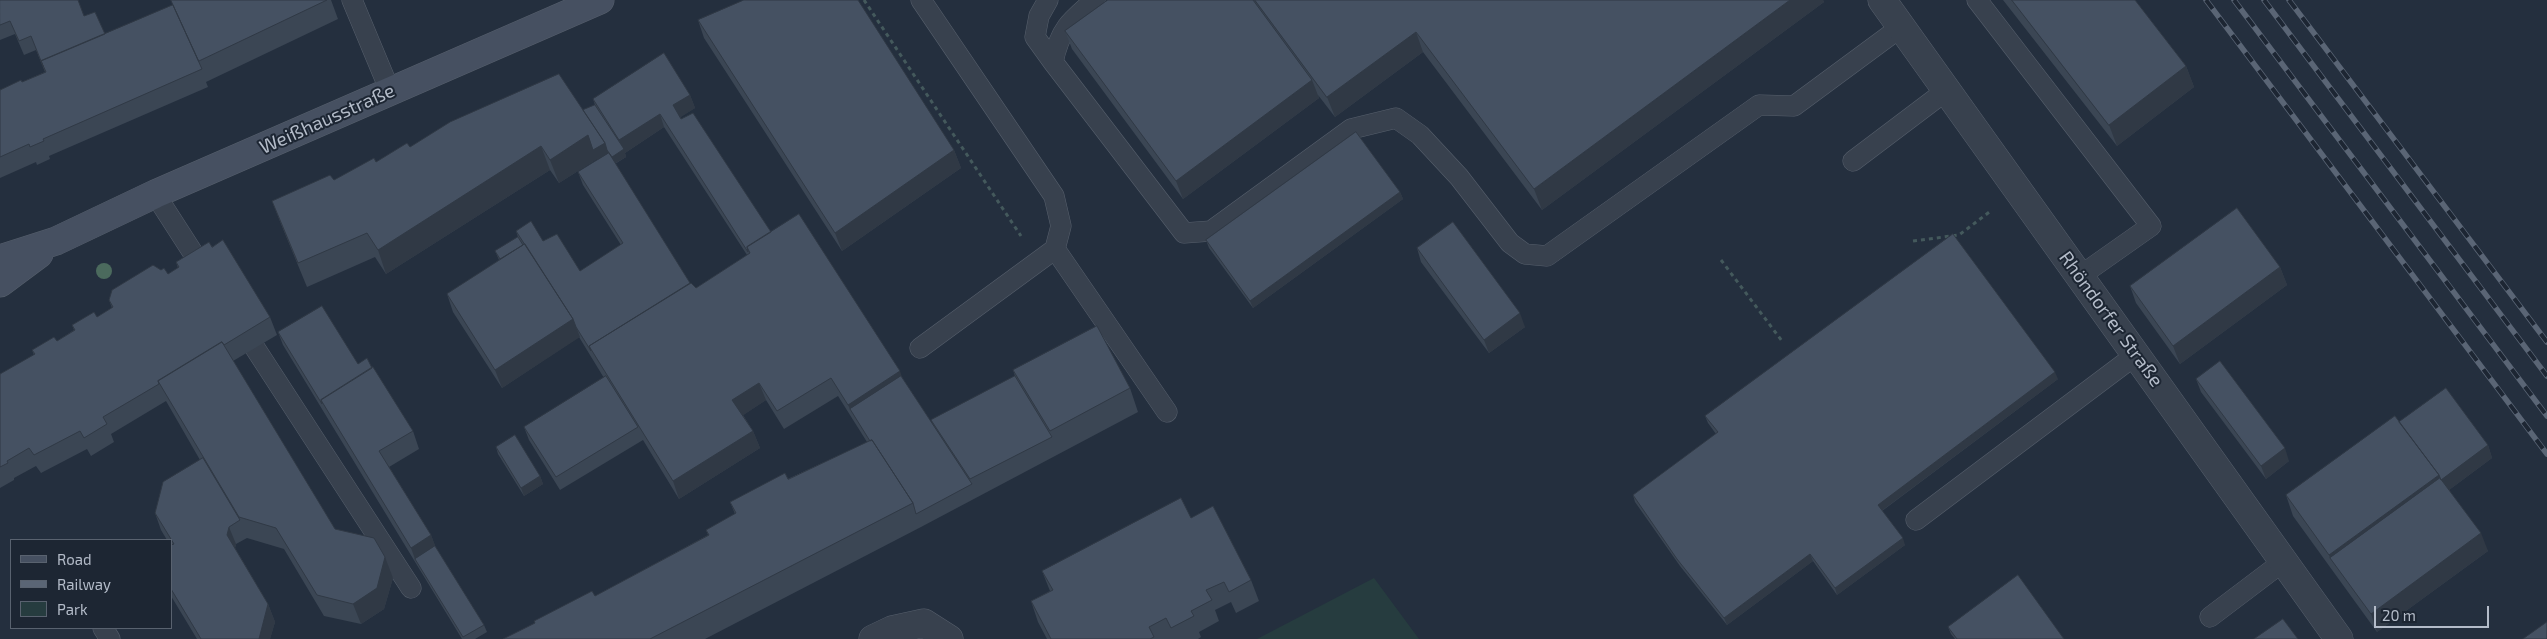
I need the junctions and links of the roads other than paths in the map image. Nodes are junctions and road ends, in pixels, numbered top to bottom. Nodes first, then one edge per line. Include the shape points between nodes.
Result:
1 (352, 0) edge
2 (600, 0) edge
3 (922, 0) edge
4 (1048, 0) edge
5 (1095, 0) edge
6 (1882, 0) edge
7 (1977, 0) edge
8 (1901, 27) junction
9 (1053, 62) junction
10 (1947, 90) junction
11 (390, 91) junction
12 (1853, 160) dead end
13 (155, 194) junction
14 (56, 241) junction
15 (1056, 249) junction
16 (0, 259) edge
17 (202, 267) edge
18 (2080, 276) junction
19 (0, 283) edge
20 (255, 348) edge
21 (920, 348) dead end
22 (2137, 354) junction
23 (1167, 412) dead end
24 (1916, 520) dead end
25 (2284, 561) junction
26 (411, 588) dead end
27 (2210, 617) dead end
28 (873, 639) edge
29 (949, 639) edge
30 (2339, 639) edge

1 - 11 lane
2 - 11 main road, Weißhausstraße
3 - 15 lane via 1054,196 1061,226
4 - 9 lane via 1039,16 1035,37
5 - 9 lane via 1066,25 1058,40
6 - 8 street, Rhöndorfer Straße
7 - 18 lane via 2151,226
8 - 9 lane via 1794,106 1758,105 1547,256 1524,254 1510,243 1459,177 1420,135 1396,118 1351,129 1211,231 1184,233
8 - 10 street, Rhöndorfer Straße
10 - 12 lane
10 - 18 street, Rhöndorfer Straße
11 - 13 main road, Weißhausstraße
13 - 14 main road, Weißhausstraße
13 - 17 lane
14 - 16 main road, Weißhausstraße
14 - 19 main road, Weißhausstraße
15 - 21 lane
15 - 23 lane
18 - 22 street, Rhöndorfer Straße
20 - 26 lane
22 - 24 lane
22 - 25 street, Rhöndorfer Straße
25 - 27 lane
25 - 30 street, Rhöndorfer Straße
28 - 29 street via 892,630 924,623

